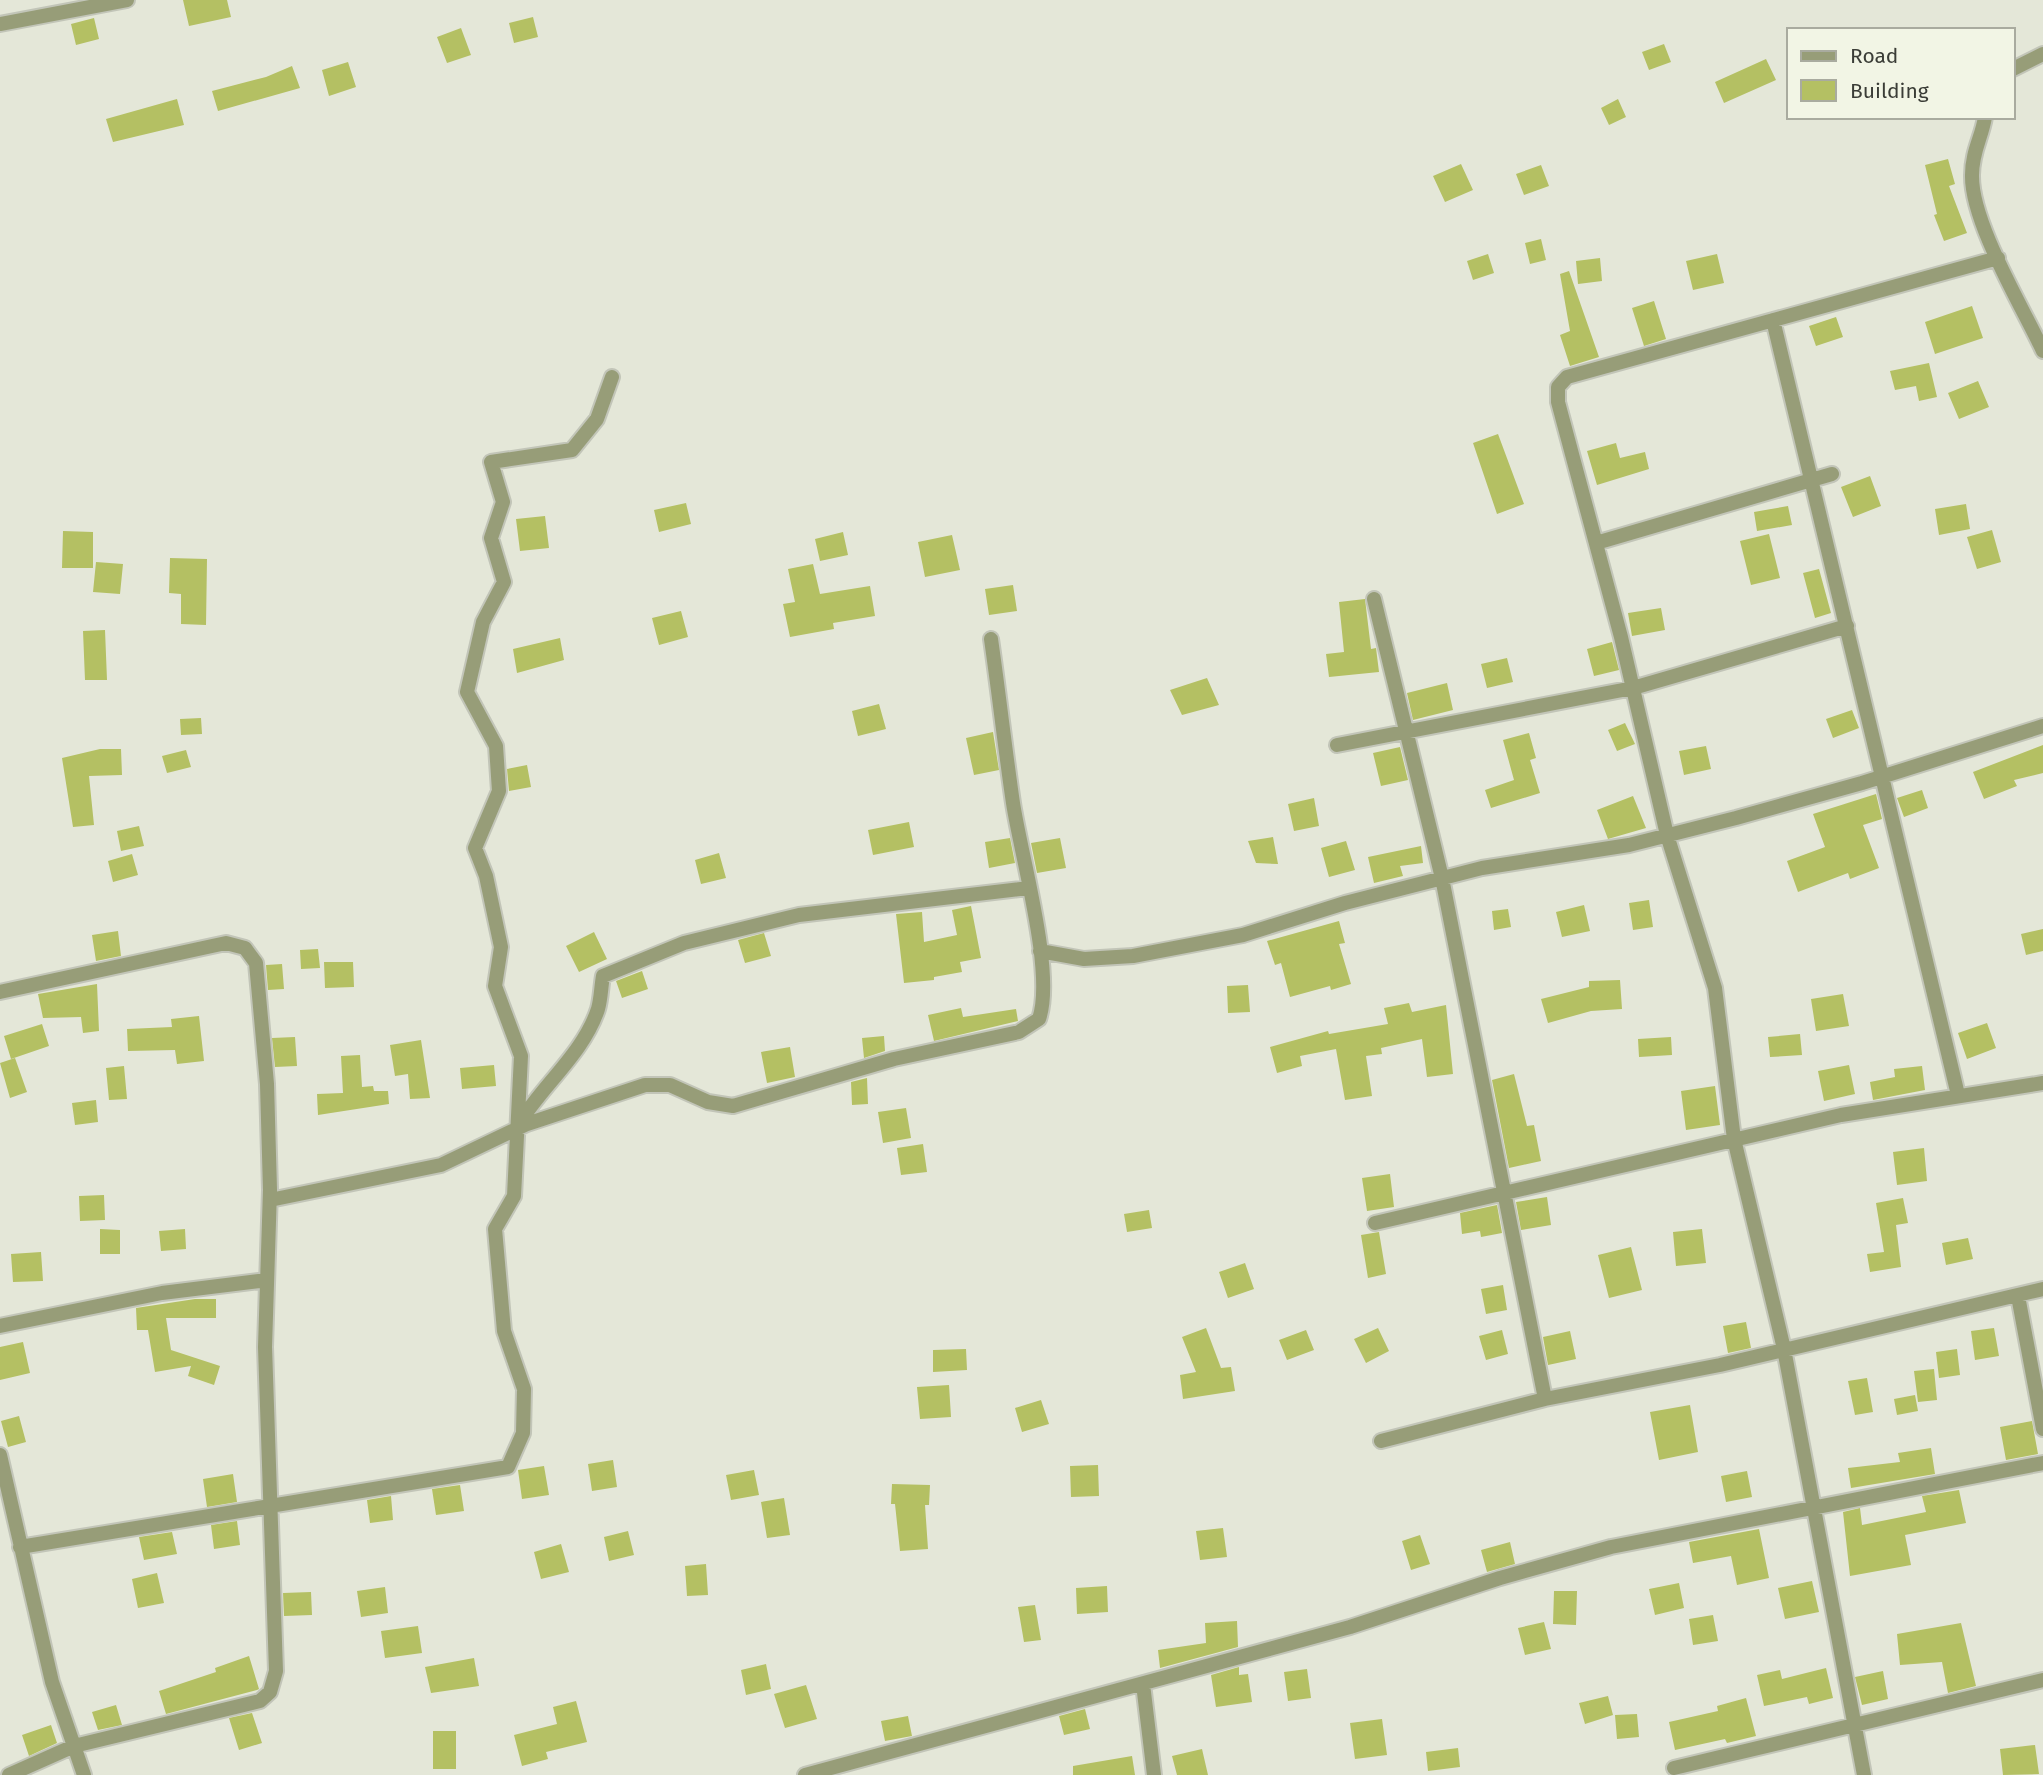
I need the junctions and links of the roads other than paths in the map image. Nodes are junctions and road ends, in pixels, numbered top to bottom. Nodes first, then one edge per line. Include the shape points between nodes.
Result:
1 (127, 0) edge
2 (0, 24) edge
3 (2043, 54) edge
4 (2015, 68) edge
5 (1984, 119) edge
6 (1998, 258) junction
7 (1773, 320) junction
8 (2043, 351) edge
9 (612, 377) dead end
10 (1832, 474) dead end
11 (1811, 481) junction
12 (1596, 543) junction
13 (1374, 599) dead end
14 (1847, 626) junction
15 (992, 639) dead end
16 (1633, 688) junction
17 (2043, 726) edge
18 (1405, 732) junction
19 (1337, 745) dead end
20 (1883, 776) junction
21 (1667, 835) junction
22 (1442, 878) junction
23 (1028, 888) junction
24 (1040, 950) junction
25 (0, 992) edge
26 (2043, 1083) edge
27 (1958, 1095) junction
28 (516, 1129) junction
29 (1734, 1139) junction
30 (1502, 1193) junction
31 (270, 1200) junction
32 (1375, 1223) dead end
33 (267, 1280) junction
34 (2043, 1289) edge
35 (2018, 1296) junction
36 (0, 1326) edge
37 (1784, 1349) junction
38 (1545, 1399) junction
39 (2043, 1429) edge
40 (1381, 1441) dead end
41 (0, 1455) edge
42 (2043, 1463) edge
43 (5, 1506) edge
44 (270, 1506) junction
45 (1814, 1506) junction
46 (20, 1547) junction
47 (2043, 1680) edge
48 (1143, 1684) junction
49 (1855, 1727) junction
50 (74, 1746) junction
51 (1674, 1768) dead end
52 (9, 1775) edge
53 (84, 1775) edge
54 (804, 1775) edge
55 (1154, 1775) edge
56 (1864, 1775) edge

1 - 2 street
3 - 4 street
5 - 6 street via 1972,176 1976,206
6 - 7 street
6 - 8 street
7 - 11 street
7 - 12 street via 1567,377 1558,387 1558,402
9 - 28 street via 597,419 572,450 491,462 503,502 491,538 504,582 483,622 467,692 496,746 499,791 475,848 486,876 501,947 495,986 521,1056
10 - 11 street
11 - 12 street
11 - 14 street
12 - 16 street
13 - 18 street
14 - 16 street
14 - 20 street
15 - 23 street
16 - 18 street
16 - 21 street
17 - 20 street
18 - 19 street
18 - 22 street
20 - 21 street
20 - 27 street
21 - 22 street
21 - 29 street via 1715,988
22 - 24 street via 1243,935 1180,948 1084,959
22 - 30 street
23 - 24 street
23 - 28 street via 787,918 684,943 603,976 598,1009 582,1040 536,1096
24 - 28 street via 1045,1004 1040,1019 1019,1032 894,1059 733,1106 708,1102 670,1085 645,1085
25 - 31 street via 226,943 246,948 256,963 267,1084
26 - 27 street
27 - 29 street
28 - 31 street via 441,1165
28 - 44 street via 514,1196 495,1229 504,1331 524,1390 523,1433 508,1467
29 - 30 street
29 - 37 street
30 - 32 street
30 - 38 street
31 - 33 street
33 - 36 street via 162,1293
33 - 44 street
34 - 35 street
35 - 37 street
35 - 39 street
37 - 38 street
37 - 45 street
38 - 40 street
41 - 43 street
42 - 45 street
43 - 46 street
44 - 46 street
44 - 50 street via 276,1671 270,1692 260,1701
45 - 48 street via 1611,1547
45 - 49 street
46 - 50 street via 52,1682
47 - 49 street
48 - 54 street
48 - 55 street
49 - 51 street
49 - 56 street
50 - 52 street
50 - 53 street

